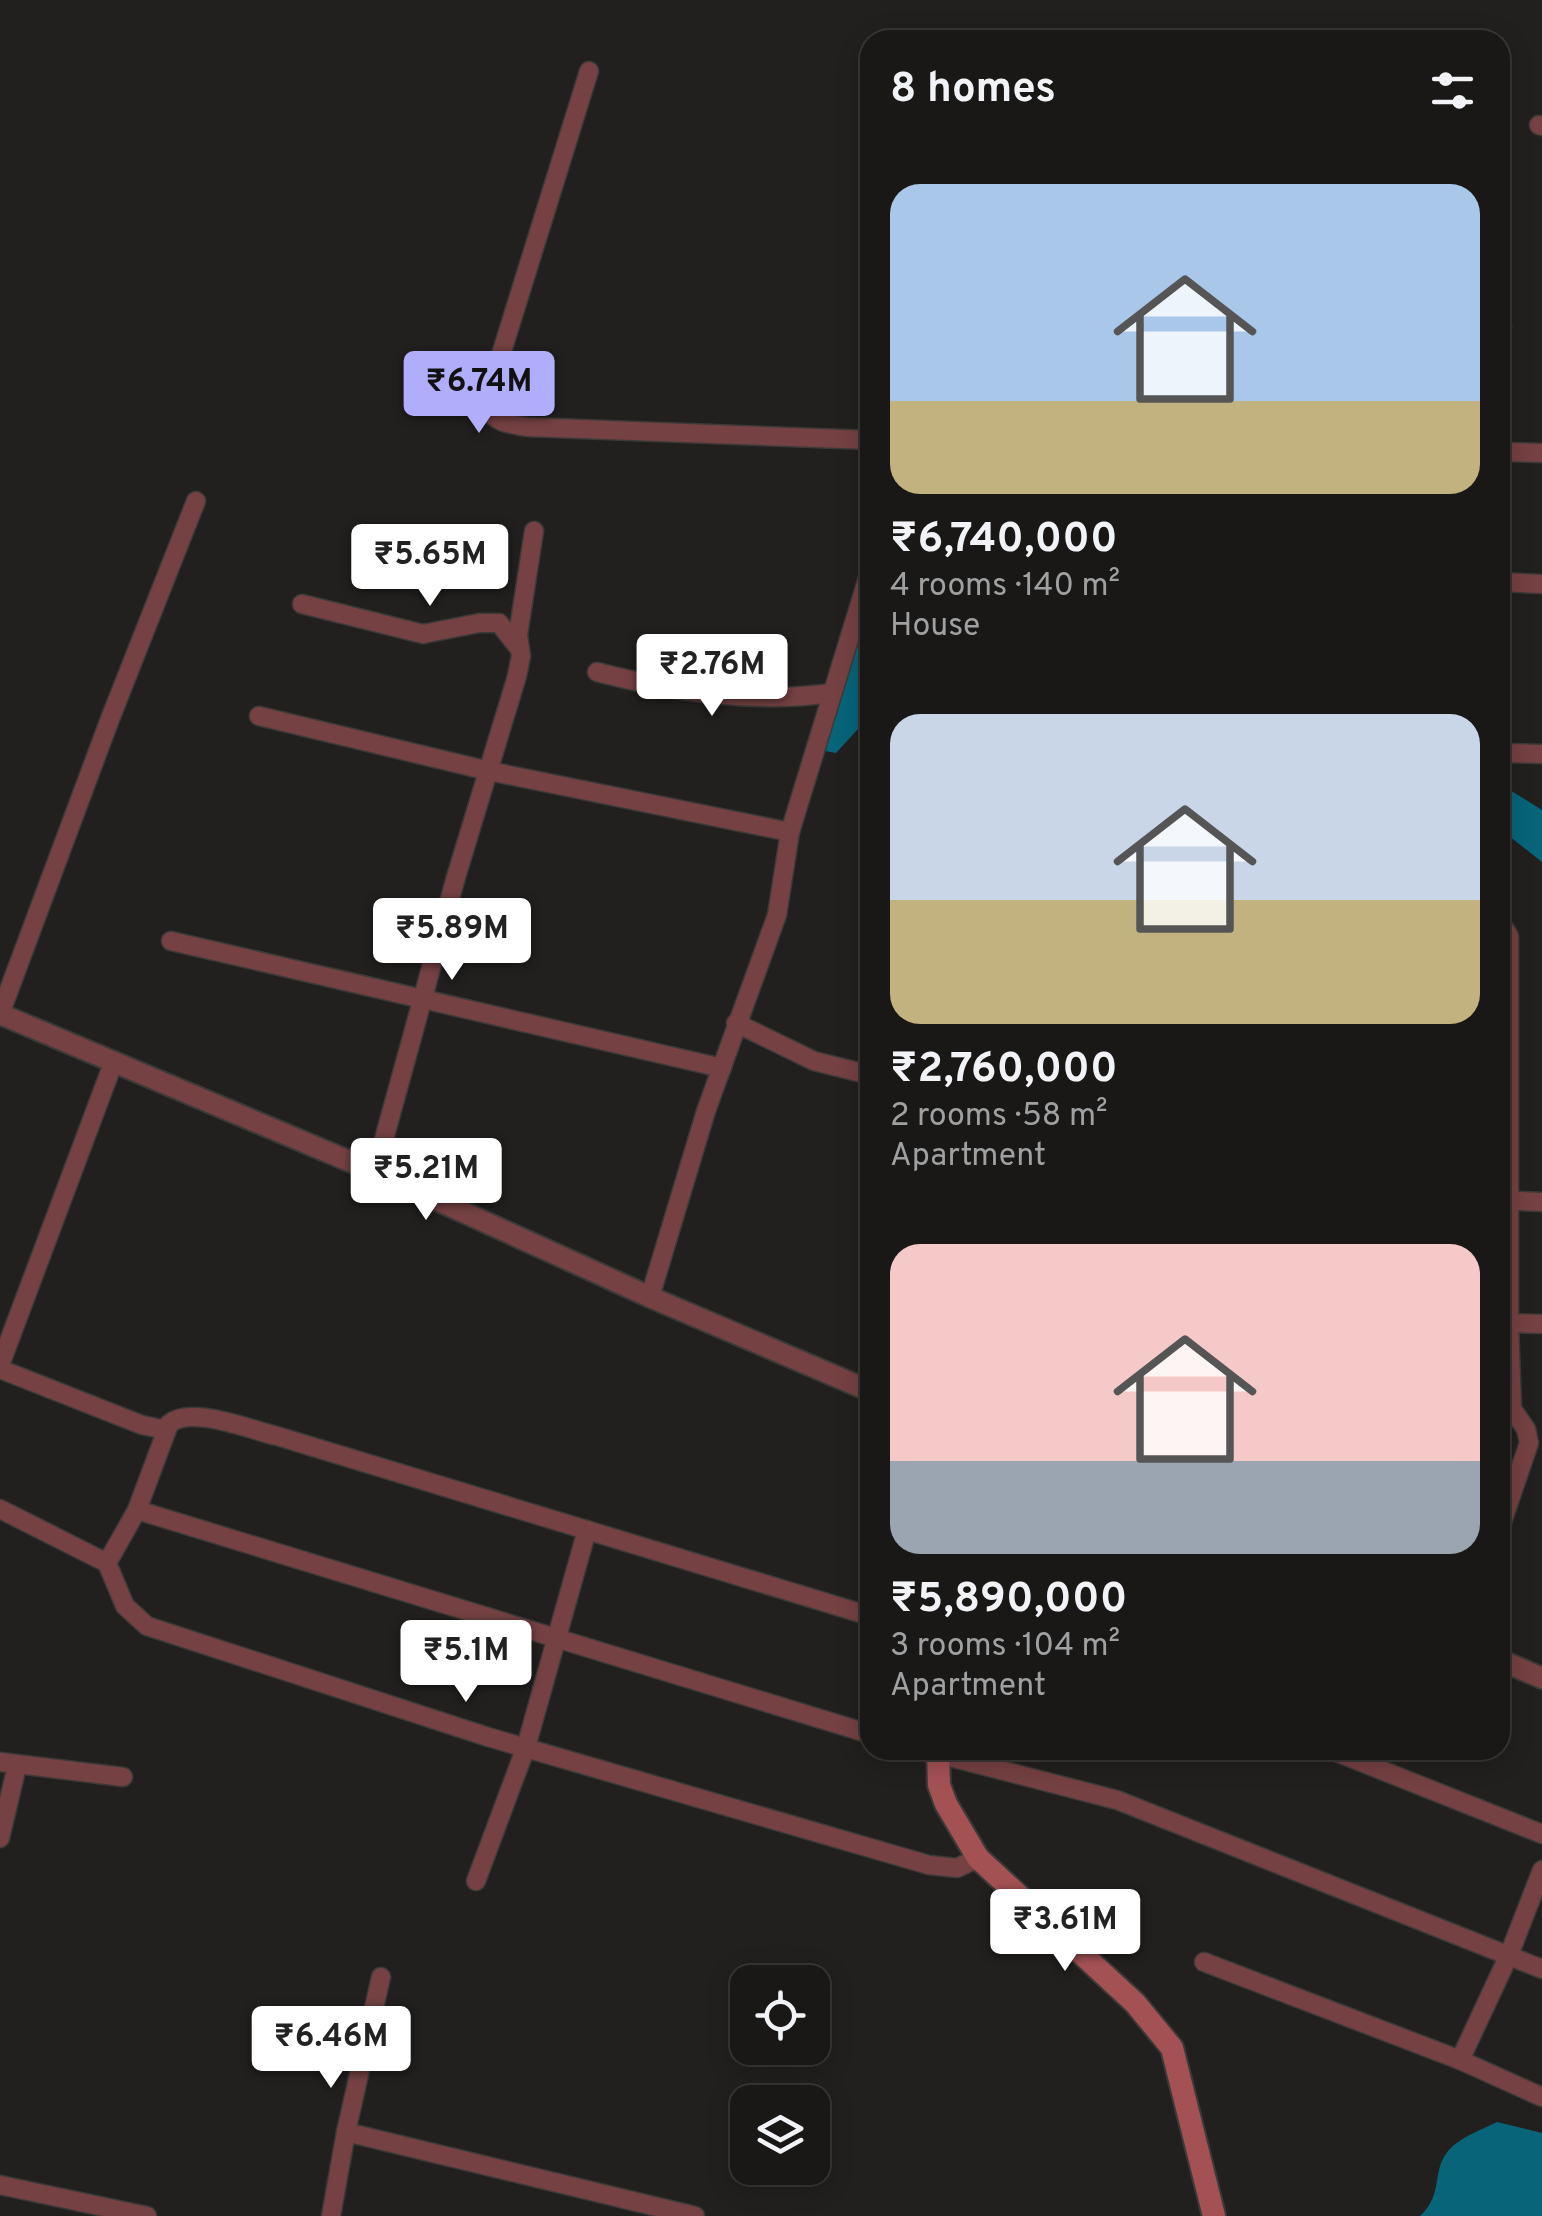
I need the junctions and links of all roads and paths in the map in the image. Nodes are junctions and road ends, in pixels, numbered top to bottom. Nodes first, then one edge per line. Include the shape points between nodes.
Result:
1 (589, 71) dead end
2 (860, 440) edge
3 (1510, 452) edge
4 (1542, 453) edge
5 (196, 501) dead end
6 (534, 531) dead end
7 (1510, 582) edge
8 (1542, 584) edge
9 (860, 603) edge
10 (302, 604) dead end
11 (520, 649) junction
12 (596, 672) dead end
13 (832, 694) junction
14 (259, 716) dead end
15 (1510, 753) edge
16 (1542, 754) edge
17 (488, 772) junction
18 (790, 832) junction
19 (171, 941) dead end
20 (422, 1001) junction
21 (0, 1014) edge
22 (736, 1024) junction
23 (114, 1062) junction
24 (722, 1068) junction
25 (860, 1072) edge
26 (375, 1172) junction
27 (1510, 1200) edge
28 (1542, 1202) edge
29 (650, 1298) junction
30 (1510, 1323) edge
31 (1542, 1324) edge
32 (0, 1367) edge
33 (860, 1387) edge
34 (1510, 1388) edge
35 (166, 1430) junction
36 (1510, 1499) edge
37 (0, 1509) edge
38 (137, 1510) junction
39 (587, 1530) junction
40 (107, 1563) junction
41 (860, 1613) edge
42 (554, 1638) junction
43 (1510, 1664) edge
44 (1542, 1678) edge
45 (860, 1731) edge
46 (526, 1747) junction
47 (934, 1760) edge
48 (963, 1760) edge
49 (1356, 1760) edge
50 (9, 1764) edge
51 (123, 1777) dead end
52 (1542, 1834) edge
53 (0, 1838) edge
54 (978, 1858) junction
55 (1542, 1870) edge
56 (476, 1881) dead end
57 (1509, 1955) junction
58 (1204, 1962) dead end
59 (1542, 1969) edge
60 (381, 1977) dead end
61 (1460, 2060) junction
62 (1542, 2098) edge
63 (346, 2132) junction
64 (0, 2185) edge
65 (147, 2216) edge
66 (331, 2216) edge
67 (695, 2216) edge
68 (1214, 2216) edge

1 - 2 street via 485,406 490,414 528,428
3 - 4 street
5 - 21 street
6 - 11 street
7 - 8 street
9 - 13 street
10 - 11 street via 423,634 498,623
11 - 17 street
12 - 13 street via 710,695 782,700
13 - 18 street
14 - 17 street
15 - 16 street
17 - 18 street
17 - 20 street
18 - 22 street via 777,914
19 - 20 street
20 - 24 street
20 - 26 street
21 - 23 street
22 - 24 street
22 - 25 street via 814,1061
23 - 26 street
23 - 32 street
24 - 29 street
26 - 29 street
27 - 28 street
29 - 33 street
30 - 31 street
32 - 35 street
34 - 36 street via 1512,1409 1529,1443
35 - 38 street
35 - 39 street via 171,1420 199,1416
37 - 40 street
38 - 40 street
38 - 42 street
39 - 41 street
39 - 42 street
40 - 46 street via 125,1606 147,1626
42 - 45 street
42 - 46 street
43 - 44 street
46 - 54 street via 928,1866 957,1868
46 - 56 street
47 - 54 main road via 946,1804
48 - 57 street via 1117,1800
49 - 52 street
50 - 51 street
50 - 53 street
54 - 68 main road via 1135,2003 1172,2048
55 - 57 street
57 - 59 street
57 - 61 street
58 - 61 street
60 - 63 street
61 - 62 street
63 - 66 street
63 - 67 street
64 - 65 street

